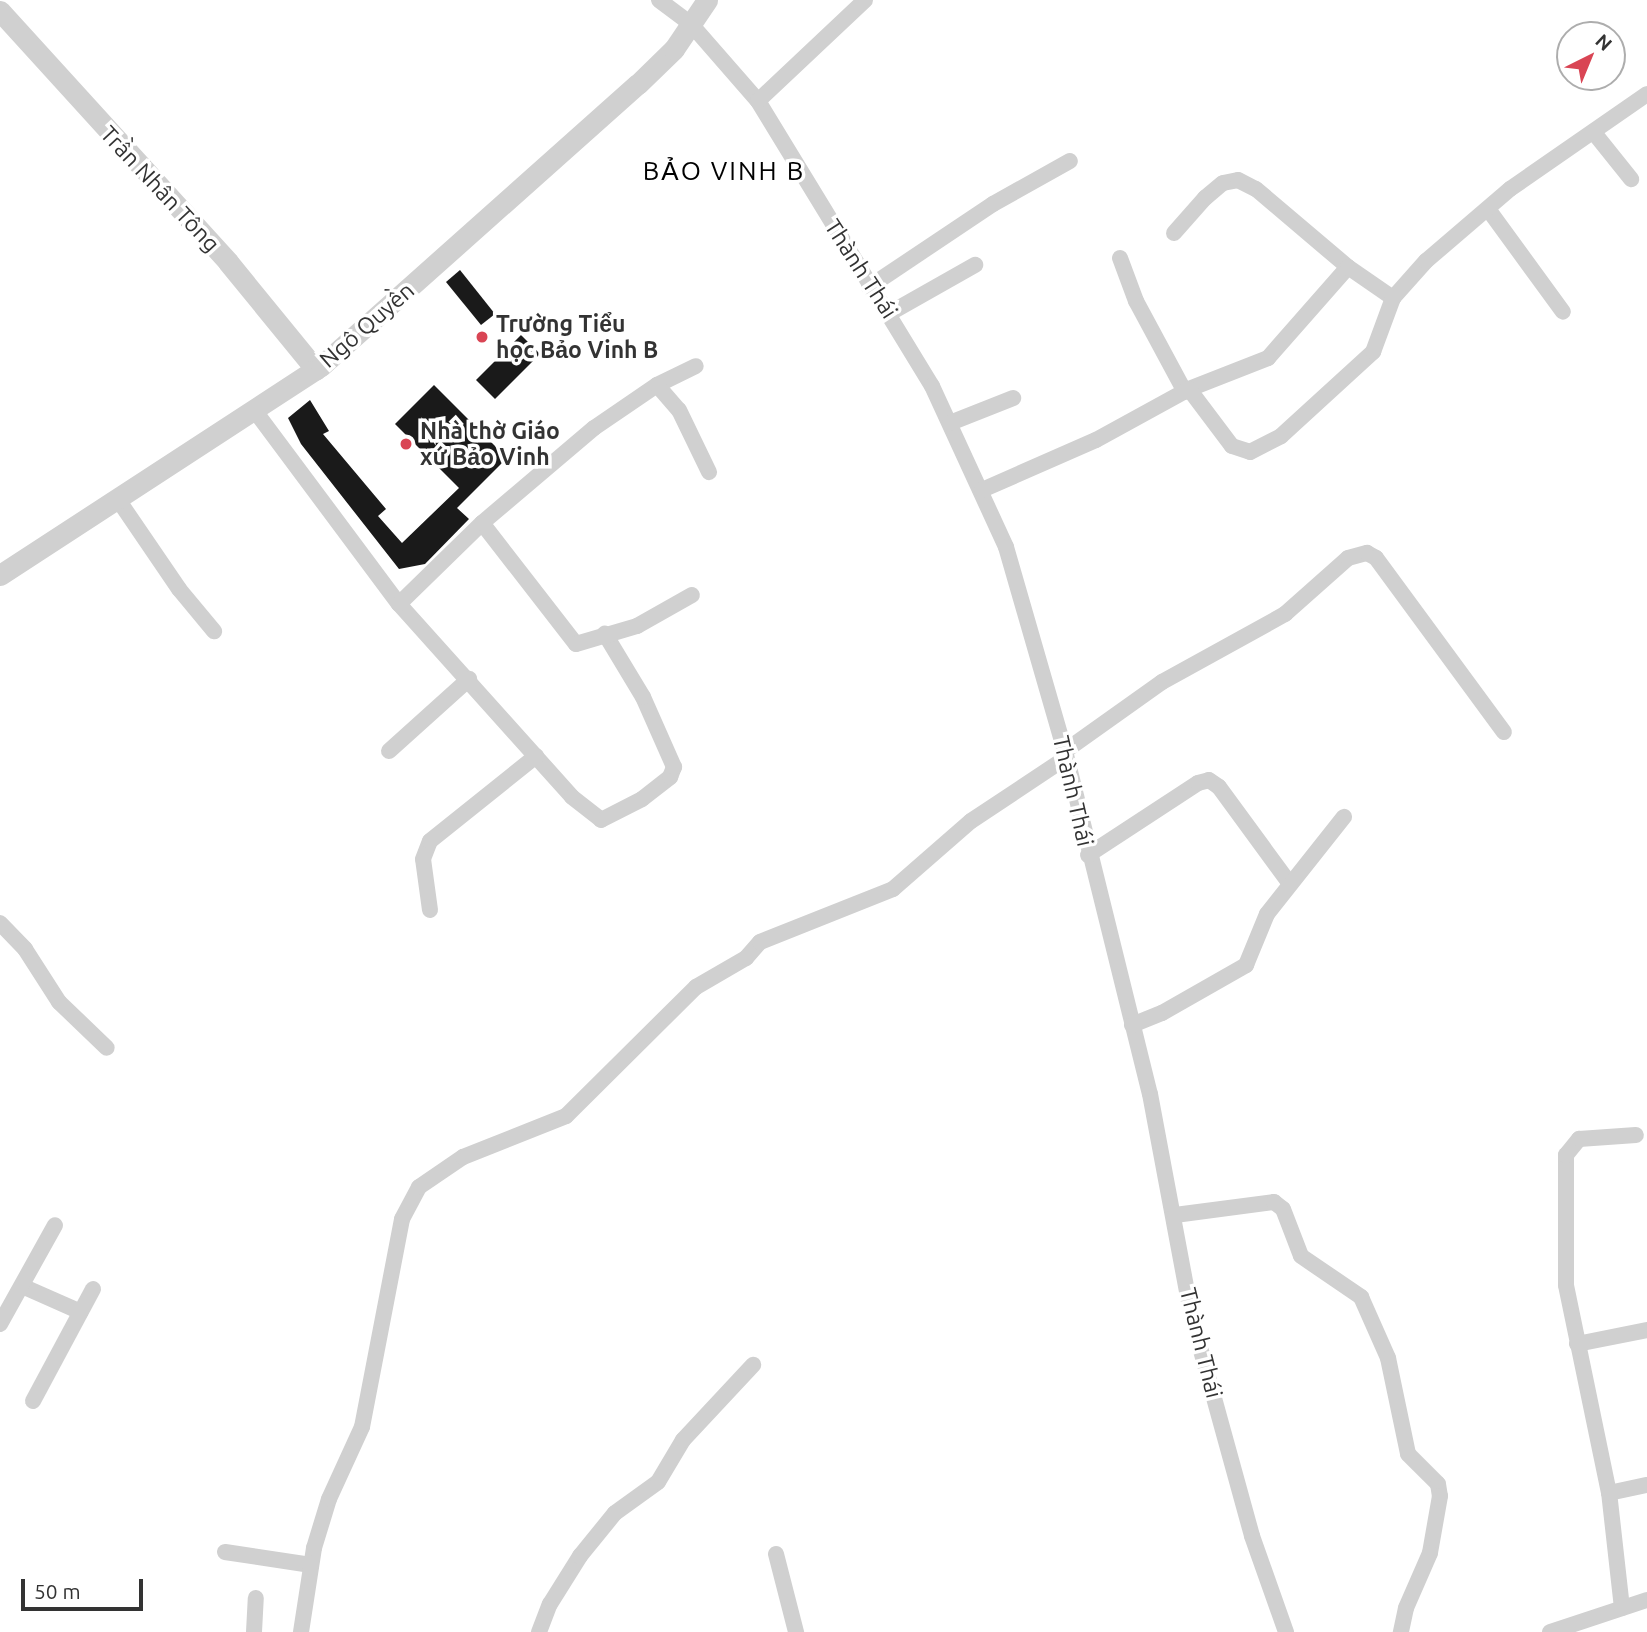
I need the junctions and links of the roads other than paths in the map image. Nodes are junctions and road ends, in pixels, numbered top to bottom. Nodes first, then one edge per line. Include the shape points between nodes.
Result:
1 (659, 0) edge
2 (708, 0) edge
3 (865, 0) edge
4 (0, 11) edge
5 (690, 23) junction
6 (1647, 94) edge
7 (758, 101) junction
8 (1595, 134) junction
9 (1070, 161) dead end
10 (1631, 179) dead end
11 (1488, 209) junction
12 (1174, 233) dead end
13 (1120, 258) dead end
14 (975, 265) dead end
15 (1348, 267) junction
16 (869, 287) junction
17 (1393, 298) junction
18 (1563, 312) dead end
19 (890, 313) junction
20 (696, 366) dead end
21 (316, 370) junction
22 (657, 384) junction
23 (1187, 390) junction
24 (1013, 398) dead end
25 (255, 411) junction
26 (950, 424) junction
27 (709, 472) dead end
28 (982, 490) junction
29 (117, 498) junction
30 (482, 523) junction
31 (0, 575) edge
32 (692, 595) dead end
33 (399, 604) junction
34 (214, 631) dead end
35 (605, 634) junction
36 (468, 679) junction
37 (1504, 732) dead end
38 (389, 751) dead end
39 (1065, 754) junction
40 (536, 756) junction
41 (1344, 817) dead end
42 (1088, 855) junction
43 (1290, 884) junction
44 (430, 911) dead end
45 (0, 923) edge
46 (1132, 1025) junction
47 (107, 1048) dead end
48 (1636, 1135) dead end
49 (1175, 1215) junction
50 (55, 1225) dead end
51 (22, 1286) junction
52 (93, 1289) dead end
53 (81, 1312) junction
54 (0, 1324) edge
55 (1647, 1330) edge
56 (1577, 1344) junction
57 (752, 1365) dead end
58 (33, 1401) dead end
59 (1647, 1485) edge
60 (1609, 1493) junction
61 (225, 1552) dead end
62 (776, 1554) dead end
63 (312, 1565) junction
64 (256, 1598) dead end
65 (1647, 1600) edge
66 (1622, 1608) junction
67 (254, 1632) edge
68 (300, 1632) edge
69 (539, 1632) edge
70 (796, 1632) edge
71 (1286, 1632) edge
72 (1401, 1632) edge
73 (1550, 1632) edge

1 - 5 street, Thành Thái
2 - 5 street, Ngô Quyền
3 - 7 street
4 - 21 street, Trần Nhân Tông via 228,262
5 - 7 street, Thành Thái
5 - 21 street, Ngô Quyền via 674,50 638,84
6 - 8 street
7 - 16 street, Thành Thái
8 - 10 street
8 - 11 street
9 - 16 street via 993,204
11 - 17 street via 1426,261
11 - 18 street
12 - 15 street via 1223,183 1238,180 1256,189
13 - 23 street via 1136,302
14 - 19 street
15 - 17 street
15 - 23 street via 1268,358
16 - 19 street, Thành Thái
17 - 23 street via 1377,345 1358,369 1288,431 1250,452 1232,446 1220,435
19 - 26 street, Thành Thái
20 - 22 street
21 - 25 street, Ngô Quyền
22 - 27 street via 688,426
22 - 30 street via 594,428
23 - 28 street via 1096,440
24 - 26 street
25 - 29 street, Ngô Quyền
25 - 33 street
26 - 28 street, Thành Thái
28 - 39 street, Thành Thái via 1017,580
29 - 31 street, Ngô Quyền
29 - 34 street via 179,589
30 - 33 street
30 - 35 street via 572,642
32 - 35 street via 637,626
33 - 36 street
35 - 40 street via 643,697 670,755 674,766 670,777 642,799 601,820 590,816
36 - 38 street
36 - 40 street
37 - 39 street via 1376,558 1367,553 1348,558 1285,614 1162,682
39 - 42 street, Thành Thái
39 - 63 street via 971,821 893,889 760,942 746,958 696,987 566,1116 463,1157 419,1187 402,1219 362,1427 330,1499
40 - 44 street via 430,841 423,859
41 - 43 street
42 - 43 street via 1209,780 1219,787
42 - 46 street, Thành Thái
43 - 46 street via 1267,914 1246,965
45 - 47 street via 25,948 59,1002
46 - 49 street, Thành Thái
48 - 56 street via 1580,1139 1566,1155 1566,1285
49 - 71 street, Thành Thái via 1192,1318 1252,1536
49 - 72 street via 1274,1202 1283,1209 1301,1256 1361,1297 1388,1358 1408,1454 1438,1484 1440,1496 1430,1553 1406,1608
50 - 51 street
51 - 53 street
51 - 54 street
52 - 53 street
53 - 58 street
55 - 56 street
56 - 60 street
57 - 69 street via 682,1440 659,1482 615,1513 580,1556
59 - 60 street
60 - 66 street
61 - 63 street
62 - 70 street
63 - 68 street
64 - 67 street
65 - 66 street
66 - 73 street

